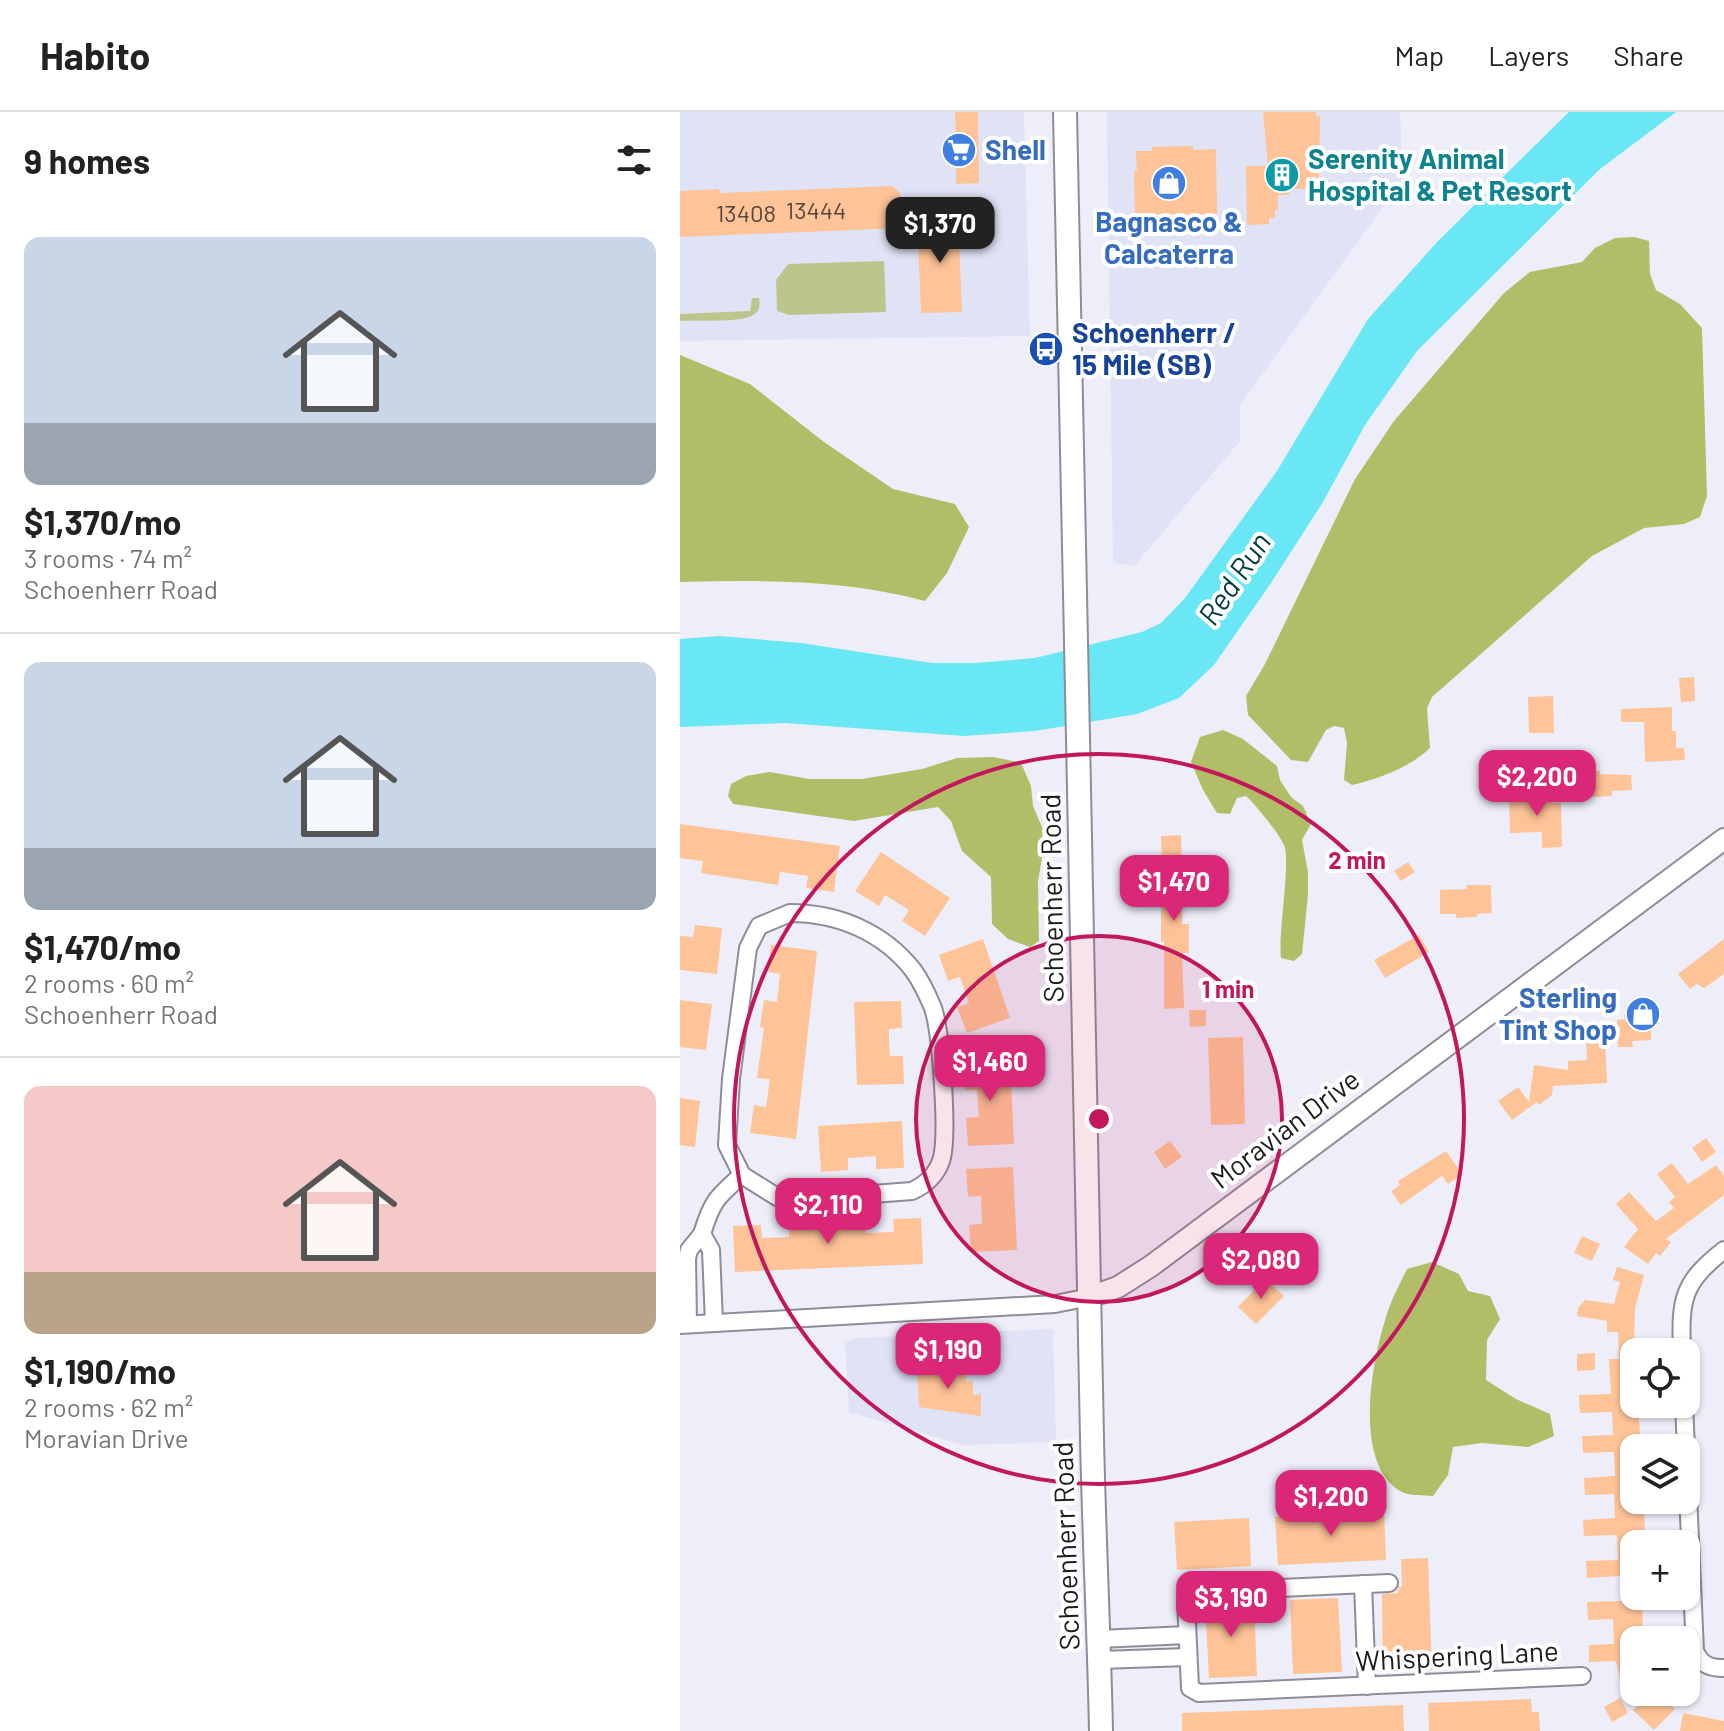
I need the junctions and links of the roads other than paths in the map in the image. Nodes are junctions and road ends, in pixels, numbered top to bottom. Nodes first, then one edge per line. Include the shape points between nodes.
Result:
1 (1065, 112) edge
2 (1724, 839) edge
3 (742, 1175) junction
4 (702, 1234) junction
5 (1724, 1250) edge
6 (1090, 1297) junction
7 (714, 1323) junction
8 (684, 1325) edge
9 (1682, 1338) edge
10 (1685, 1418) edge
11 (1389, 1583) dead end
12 (1363, 1584) junction
13 (1187, 1635) junction
14 (1099, 1649) junction
15 (1188, 1657) junction
16 (1724, 1668) edge
17 (1582, 1676) dead end
18 (1367, 1686) junction
19 (1101, 1731) edge

1 - 6 main road, Schoenherr Road
2 - 6 street, Moravian Drive via 1151,1266
3 - 3 street via 726,1134 748,948 759,926 790,913 862,928 886,943 913,971 934,1010 941,1161 923,1186 891,1193 791,1199 765,1191
3 - 4 street via 710,1207
4 - 7 street via 711,1250
4 - 8 street via 687,1258
5 - 9 street via 1686,1291
6 - 7 street, Moravian Drive via 1055,1304
6 - 14 main road, Schoenherr Road
7 - 8 street, Moravian Drive
10 - 16 street via 1695,1651 1701,1662
11 - 12 street
12 - 13 street via 1196,1591 1186,1600
12 - 18 street
13 - 14 street
13 - 15 street
14 - 15 street
14 - 19 main road, Schoenherr Road
15 - 18 street, Whispering Lane via 1189,1685 1199,1693
17 - 18 street, Whispering Lane

